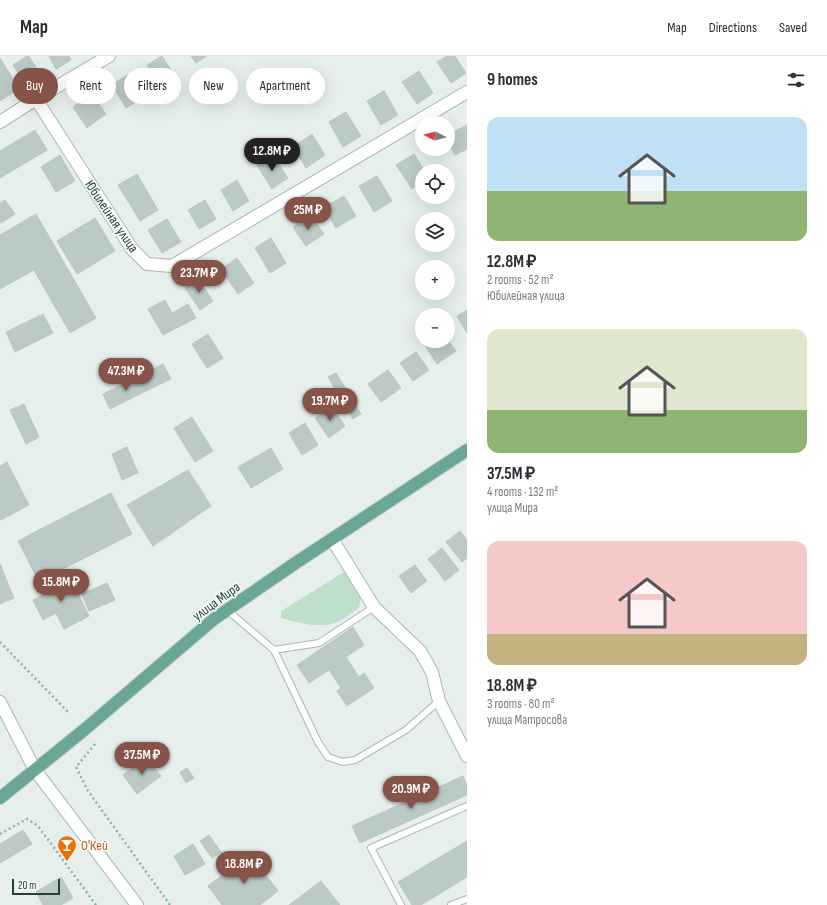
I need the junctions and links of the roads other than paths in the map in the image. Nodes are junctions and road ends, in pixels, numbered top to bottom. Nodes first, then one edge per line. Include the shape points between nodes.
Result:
1 (109, 56) edge
2 (58, 86) edge
3 (467, 92) edge
4 (28, 104) edge
5 (39, 104) edge
6 (0, 122) edge
7 (467, 450) edge
8 (332, 539) junction
9 (374, 607) junction
10 (227, 610) junction
11 (274, 650) junction
12 (439, 701) junction
13 (0, 702) edge
14 (467, 756) edge
15 (35, 770) junction
16 (0, 798) edge
17 (467, 806) edge
18 (467, 898) edge
19 (137, 905) edge
20 (401, 905) edge
21 (452, 905) edge

1 - 2 street
3 - 5 street, Юбилейная улица via 172,266 147,264 132,249
4 - 6 street
7 - 8 main road, улица Мира
8 - 9 street
8 - 10 main road, улица Мира
9 - 11 lane via 319,643
9 - 12 street via 420,652 432,672
10 - 11 lane
10 - 15 main road, улица Мира
11 - 12 lane via 318,742 328,756 343,762 355,760 406,730
12 - 14 street
13 - 15 street
15 - 16 main road, улица Мира
15 - 19 street
17 - 20 lane via 371,848
18 - 21 lane

